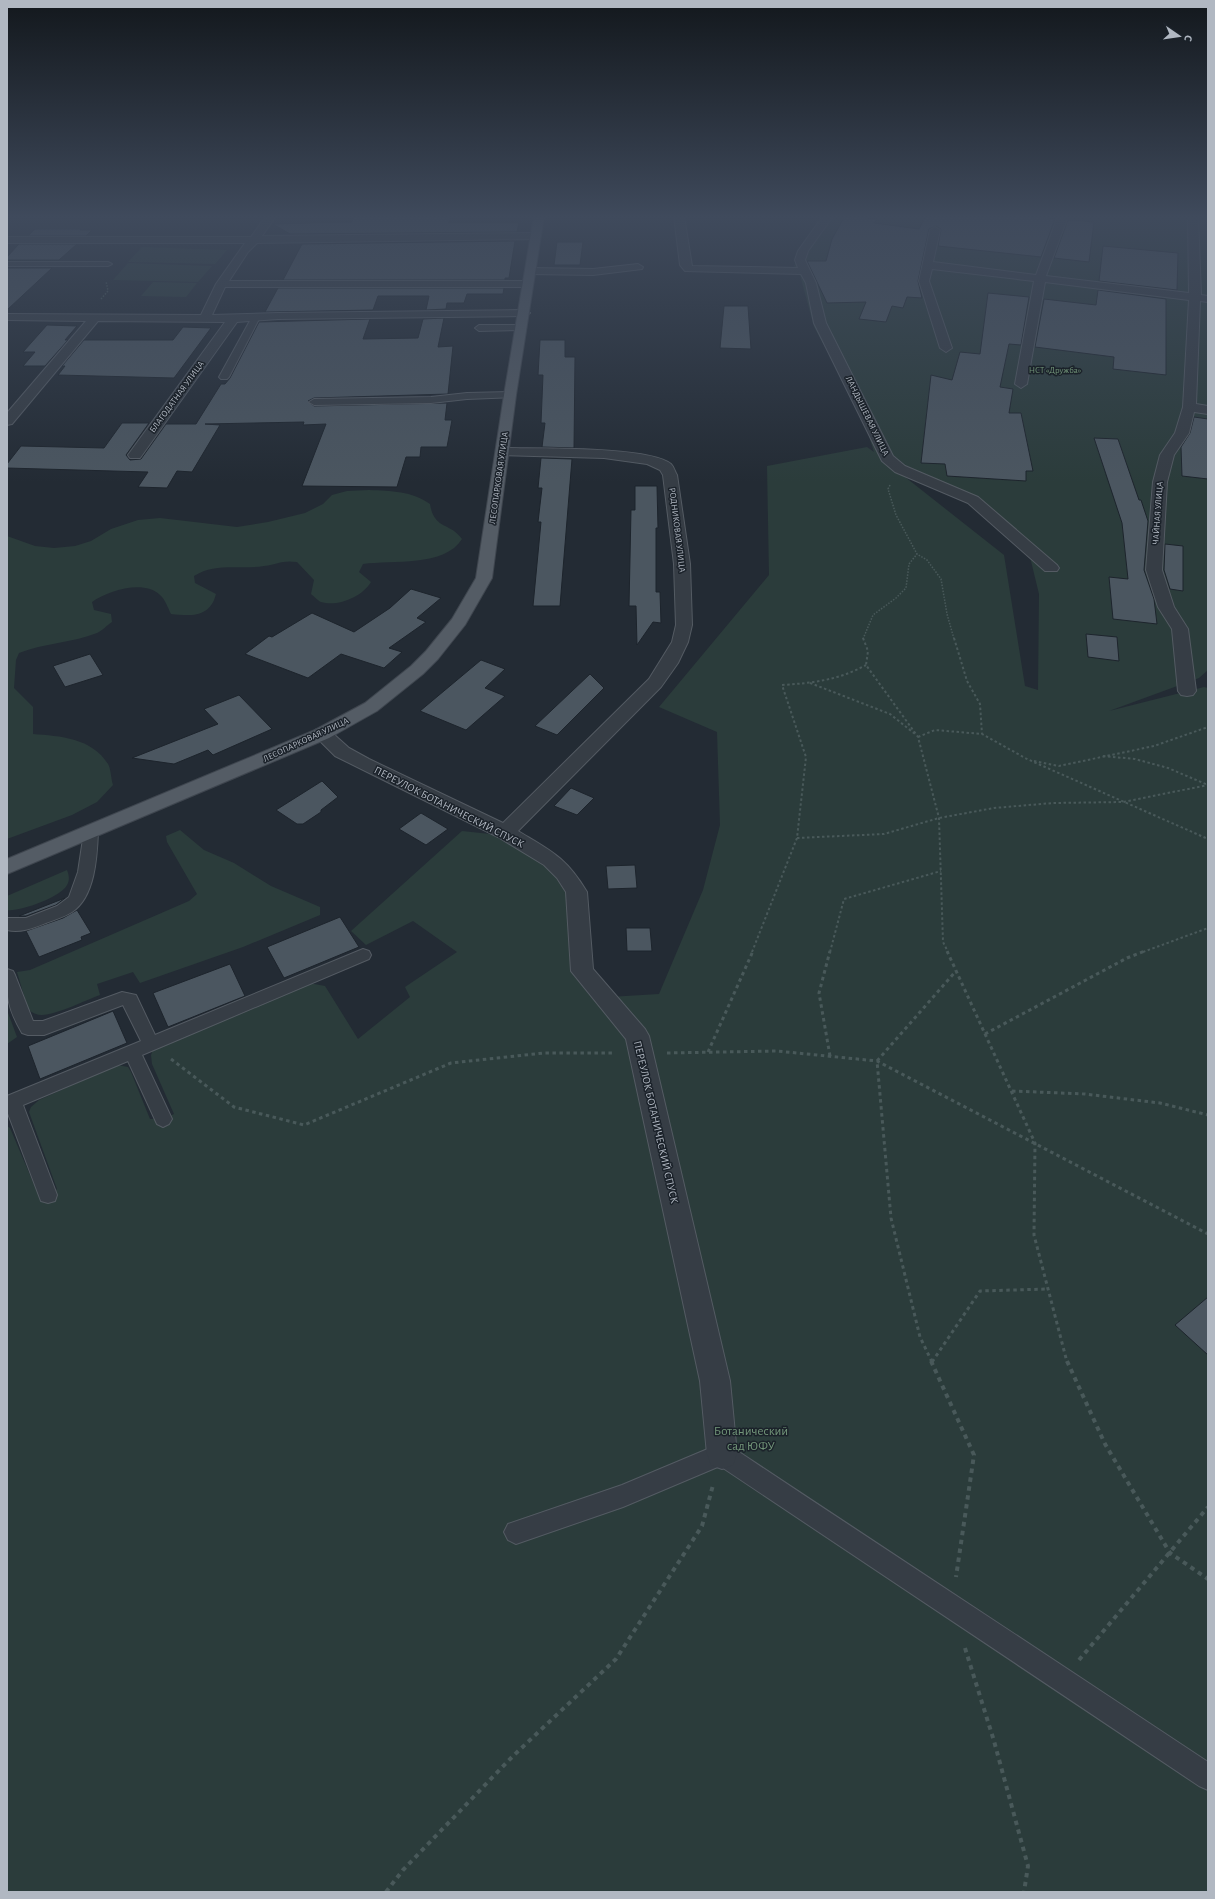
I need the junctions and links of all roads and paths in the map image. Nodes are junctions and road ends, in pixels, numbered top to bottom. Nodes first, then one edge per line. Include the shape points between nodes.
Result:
1 (212, 305) edge
2 (525, 305) edge
3 (816, 305) edge
4 (932, 305) edge
5 (1035, 305) edge
6 (1200, 305) edge
7 (524, 313) junction
8 (7, 317) edge
9 (256, 317) junction
10 (95, 318) junction
11 (205, 319) junction
12 (233, 319) junction
13 (479, 328) dead end
14 (522, 328) junction
15 (946, 348) dead end
16 (224, 377) dead end
17 (1021, 384) dead end
18 (510, 395) junction
19 (314, 402) dead end
20 (1189, 407) junction
21 (1208, 410) edge
22 (7, 421) edge
23 (503, 452) junction
24 (135, 455) dead end
25 (900, 469) junction
26 (917, 554) junction
27 (1051, 568) dead end
28 (866, 665) junction
29 (809, 683) junction
30 (1187, 691) dead end
31 (1208, 728) edge
32 (322, 734) junction
33 (982, 734) junction
34 (918, 737) junction
35 (1099, 756) junction
36 (1027, 759) junction
37 (1208, 785) edge
38 (1123, 802) junction
39 (939, 818) junction
40 (92, 832) junction
41 (505, 832) junction
42 (797, 838) junction
43 (1208, 839) edge
44 (7, 867) edge
45 (941, 871) junction
46 (7, 924) edge
47 (1208, 928) edge
48 (363, 955) dead end
49 (956, 971) junction
50 (7, 975) edge
51 (985, 1034) junction
52 (151, 1044) junction
53 (132, 1052) junction
54 (708, 1052) junction
55 (641, 1054) junction
56 (830, 1056) junction
57 (877, 1061) junction
58 (1012, 1091) junction
59 (10, 1103) edge
60 (1208, 1116) edge
61 (163, 1119) dead end
62 (1035, 1143) junction
63 (48, 1196) dead end
64 (1208, 1234) edge
65 (1047, 1288) junction
66 (932, 1363) junction
67 (722, 1454) junction
68 (1208, 1507) edge
69 (516, 1532) dead end
70 (1170, 1552) junction
71 (1208, 1579) edge
72 (952, 1605) junction
73 (1062, 1680) junction
74 (1208, 1777) edge
75 (386, 1892) edge
76 (1024, 1892) edge

1 - 11 street
2 - 7 main road, ЛЕСОПАРКОВАЯ УЛИЦА
3 - 25 street, ЛАНДЫШЕВАЯ УЛИЦА via 820,323 887,458
4 - 15 street
5 - 17 street
6 - 20 street, ЧАЙНАЯ УЛИЦА
7 - 9 street
7 - 14 main road, ЛЕСОПАРКОВАЯ УЛИЦА
8 - 10 street
9 - 12 street
9 - 16 lane
10 - 11 street
10 - 22 street
11 - 12 street
12 - 24 street, БЛАГОДАТНАЯ УЛИЦА
13 - 14 lane
14 - 18 main road, ЛЕСОПАРКОВАЯ УЛИЦА
18 - 19 lane via 431,400
18 - 23 main road, ЛЕСОПАРКОВАЯ УЛИЦА
20 - 21 street
20 - 30 street, ЧАЙНАЯ УЛИЦА via 1182,433 1167,455 1160,482 1154,570 1166,607 1180,629
23 - 32 main road, ЛЕСОПАРКОВАЯ УЛИЦА via 484,573 470,604 432,655 402,684 371,707
23 - 41 street, РОДНИКОВАЯ УЛИЦА via 604,454 650,460 666,467 670,475 682,564 684,625 680,642 655,682
25 - 26 path via 888,488 896,515
25 - 27 street, ЛАНДЫШЕВАЯ УЛИЦА via 973,500
26 - 28 path via 909,564 906,588 873,615 863,639 868,651
26 - 33 path via 927,560 941,579 958,653 967,681 980,704
28 - 29 path via 848,675
28 - 34 path
29 - 34 path via 890,714
29 - 42 path via 782,685 806,757
31 - 35 path via 1154,746
32 - 40 main road, ЛЕСОПАРКОВАЯ УЛИЦА
32 - 41 street, ПЕРЕУЛОК БОТАНИЧЕСКИЙ СПУСК via 342,752 362,764
33 - 34 path via 935,730
33 - 36 path
34 - 39 path
35 - 36 path via 1059,766
35 - 37 path via 1135,759 1168,768
36 - 38 path
37 - 38 path
38 - 39 path via 1053,803 994,808
38 - 43 path
39 - 42 path via 884,834
39 - 45 path
40 - 44 main road, ЛЕСОПАРКОВАЯ УЛИЦА
40 - 46 lane via 90,854 75,900 67,908 26,925
41 - 55 street, ПЕРЕУЛОК БОТАНИЧЕСКИЙ СПУСК via 550,860 564,873 576,892 582,971 637,1036
42 - 54 path via 764,926
45 - 49 path via 943,942
45 - 56 path via 844,899 819,993
47 - 51 path via 1127,958
48 - 52 lane
49 - 51 path
49 - 57 path
50 - 52 lane via 21,1016 28,1028 44,1028 127,998
51 - 58 path
52 - 53 lane
52 - 55 path via 234,1107 304,1125 451,1063 544,1053
53 - 59 lane
53 - 61 lane
54 - 55 path
54 - 56 path via 777,1051
55 - 67 street, ПЕРЕУЛОК БОТАНИЧЕСКИЙ СПУСК via 715,1381
56 - 57 path
57 - 62 path
57 - 66 path via 891,1218 920,1337
58 - 60 path via 1085,1094 1160,1103
58 - 62 path
59 - 63 lane
62 - 64 path
62 - 65 path via 1034,1235
65 - 66 path via 980,1291
65 - 70 path via 1065,1357 1105,1444
66 - 72 path via 974,1456
67 - 69 lane via 623,1496
67 - 72 lane
67 - 75 path via 702,1526 616,1659 513,1756 403,1870
68 - 70 path
70 - 71 path
70 - 73 path
72 - 73 lane
72 - 76 path via 994,1741 1028,1866
73 - 74 lane

